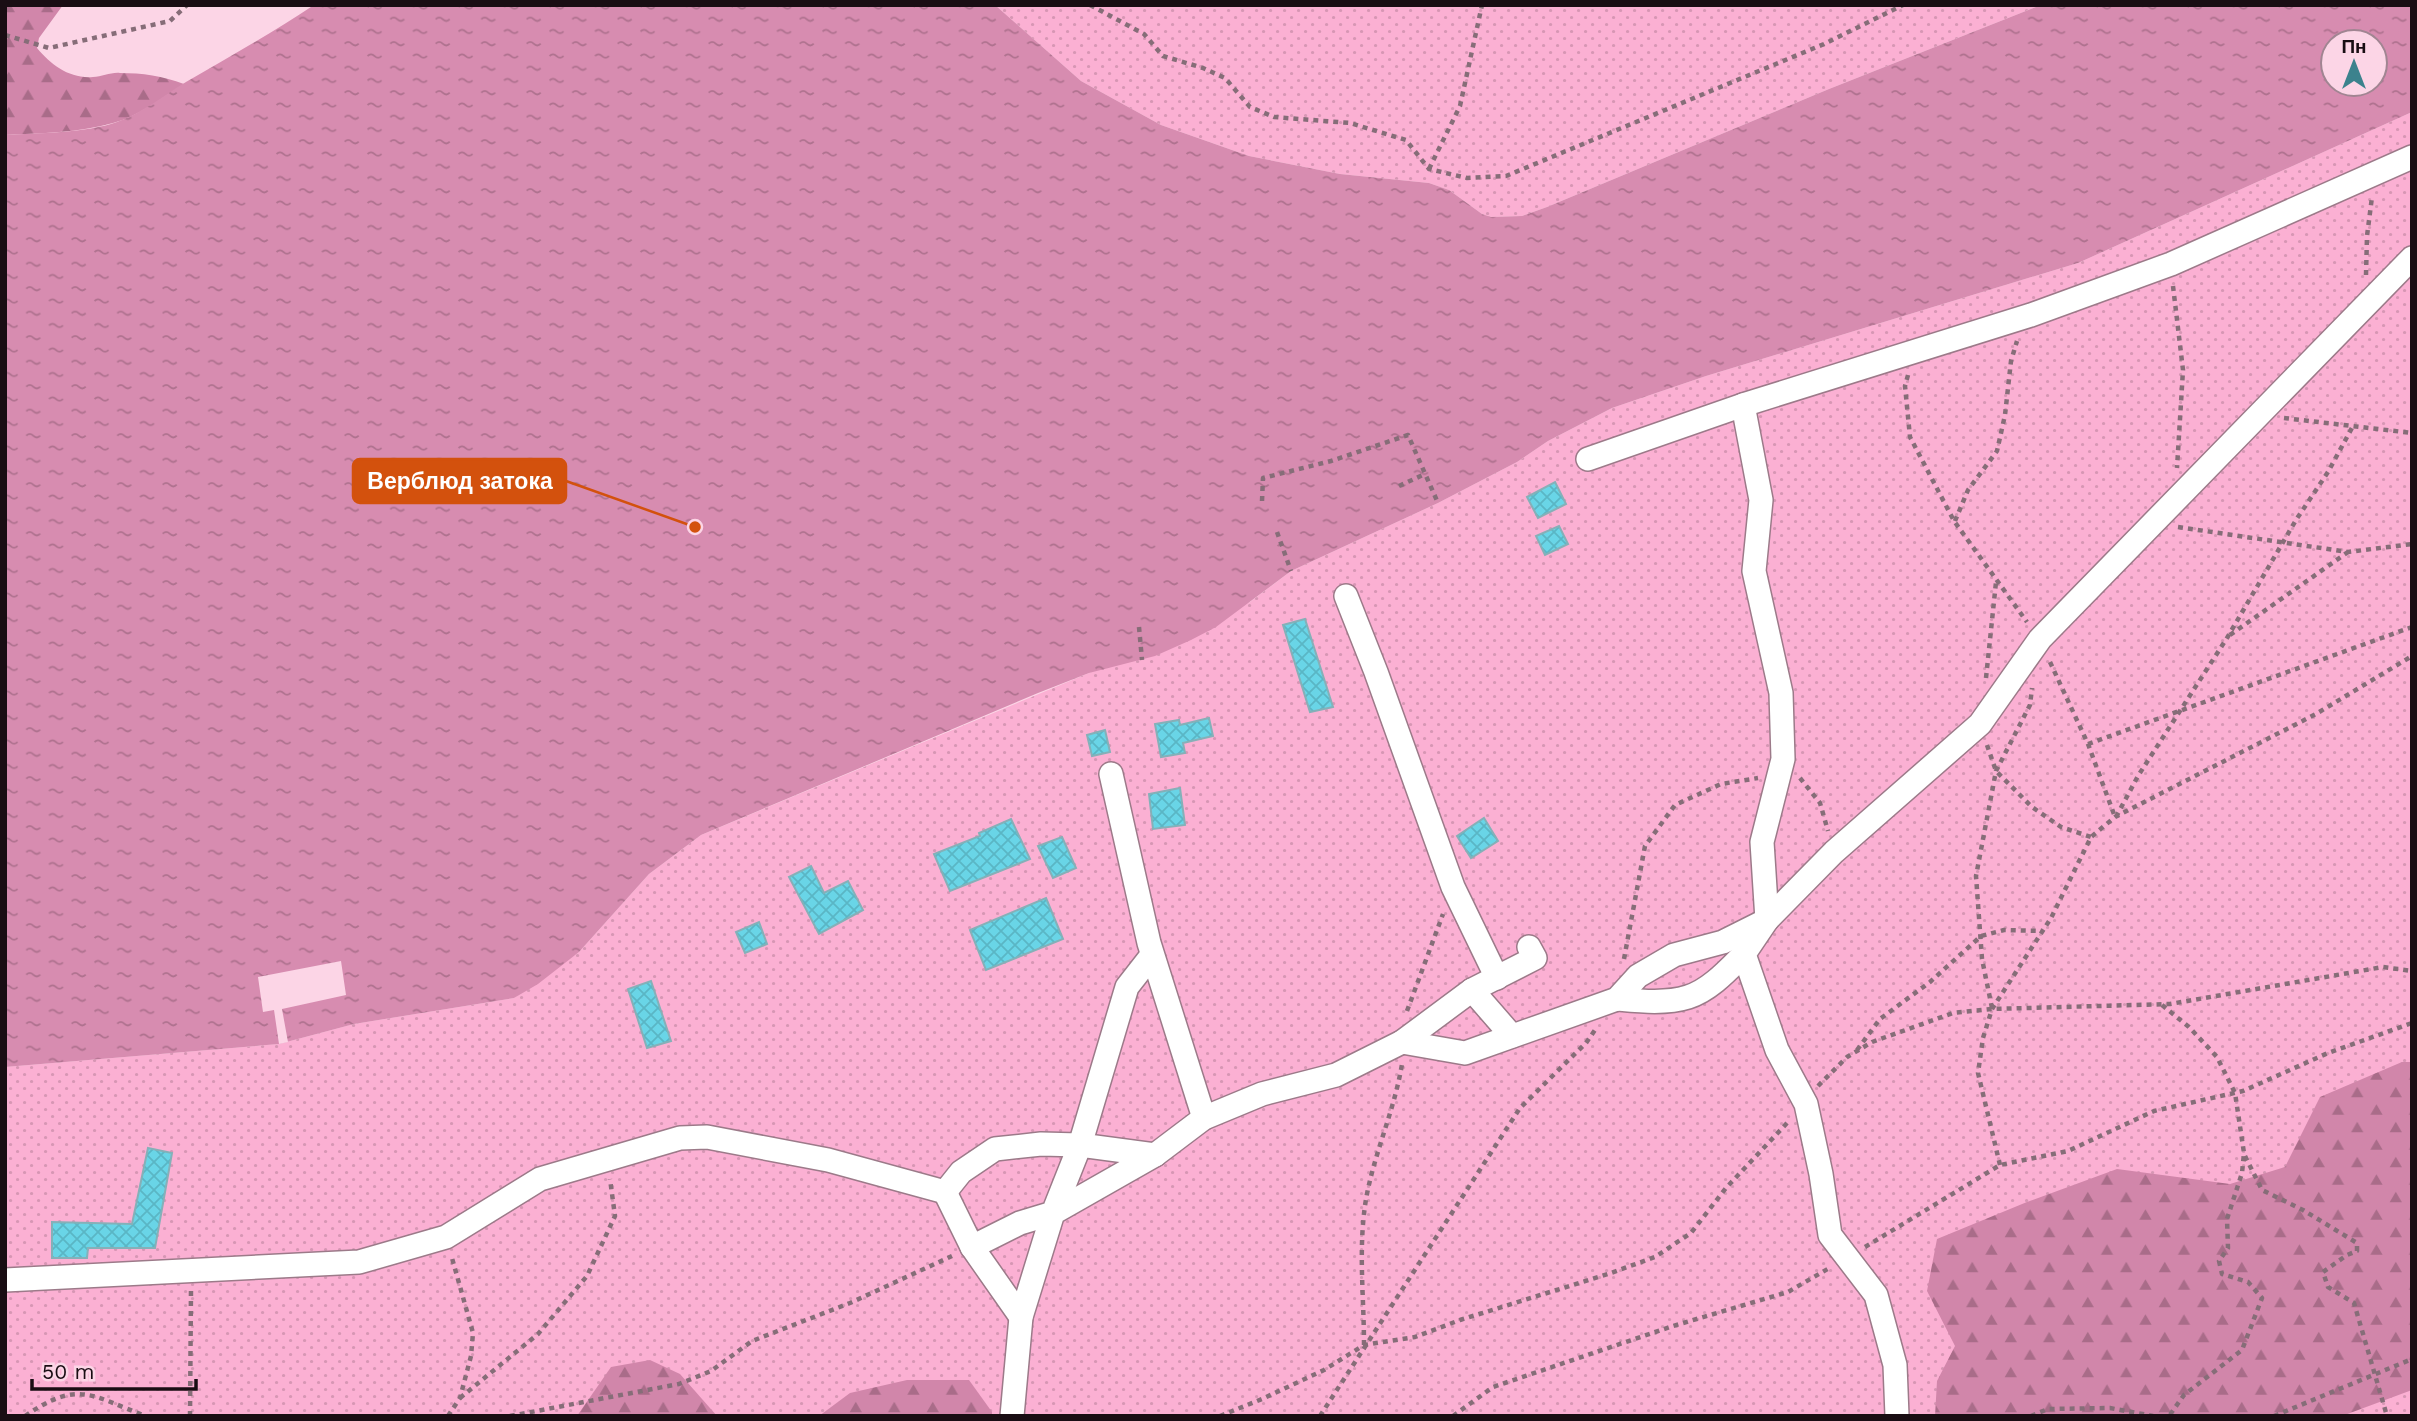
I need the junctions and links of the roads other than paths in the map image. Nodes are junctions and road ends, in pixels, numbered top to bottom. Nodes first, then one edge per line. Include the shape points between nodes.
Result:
1 (2412, 157) edge
2 (2412, 258) edge
3 (1743, 405) junction
4 (1588, 459) dead end
5 (1346, 596) dead end
6 (1111, 774) dead end
7 (1767, 920) junction
8 (1529, 947) dead end
9 (1744, 954) junction
10 (1152, 955) junction
11 (1497, 978) junction
12 (1472, 990) junction
13 (1617, 999) junction
14 (1512, 1036) junction
15 (1402, 1042) junction
16 (1204, 1118) junction
17 (1080, 1145) junction
18 (1155, 1155) junction
19 (945, 1192) junction
20 (1053, 1213) junction
21 (972, 1247) junction
22 (5, 1280) edge
23 (1020, 1317) junction
24 (1012, 1416) edge
25 (1897, 1416) edge

1 - 3 lane via 2171,264 2031,315
2 - 7 lane via 2039,639 1980,724 1834,852
3 - 4 lane
3 - 7 lane via 1761,500 1754,571 1781,693 1782,767 1762,842
5 - 11 lane via 1453,887
6 - 10 lane
7 - 9 lane
7 - 13 lane via 1723,942 1674,955 1638,976
8 - 11 lane via 1535,958
9 - 13 lane via 1715,982 1688,997
9 - 25 lane via 1777,1050 1806,1104 1830,1235 1876,1295 1895,1365
10 - 16 lane
10 - 17 lane via 1127,987
11 - 12 lane
12 - 14 lane
12 - 15 lane
13 - 14 lane
14 - 15 lane via 1465,1053
15 - 16 lane via 1336,1075 1262,1094
16 - 18 lane
17 - 18 lane
17 - 19 lane via 995,1149 961,1172
17 - 20 lane
18 - 20 lane
19 - 21 lane
19 - 22 lane via 828,1160 707,1137 680,1138 540,1179 446,1237 359,1262
20 - 21 lane via 1020,1223
20 - 23 lane
21 - 23 lane
23 - 24 lane

